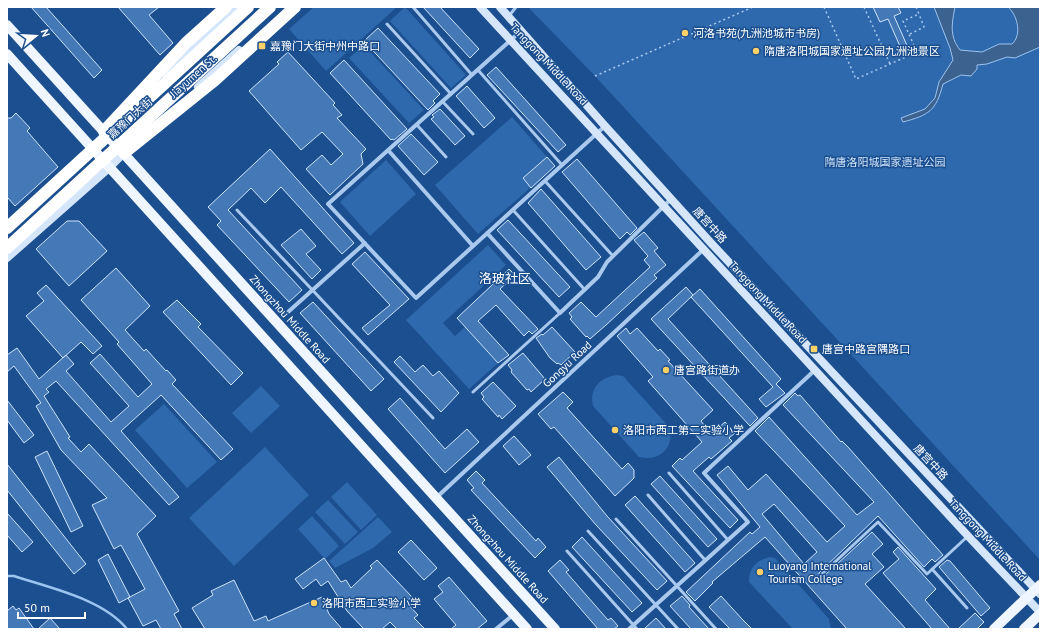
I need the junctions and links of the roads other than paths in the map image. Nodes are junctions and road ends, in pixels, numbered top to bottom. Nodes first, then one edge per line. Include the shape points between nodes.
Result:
1 (226, 7) edge
2 (238, 7) edge
3 (248, 7) edge
4 (270, 7) edge
5 (287, 7) edge
6 (295, 7) edge
7 (413, 7) edge
8 (480, 7) edge
9 (500, 7) edge
10 (516, 7) edge
11 (508, 16) junction
12 (387, 24) dead end
13 (7, 25) edge
14 (522, 30) junction
15 (512, 40) junction
16 (7, 54) edge
17 (478, 70) junction
18 (472, 75) junction
19 (451, 94) junction
20 (442, 102) junction
21 (417, 125) junction
22 (604, 126) junction
23 (104, 131) junction
24 (597, 132) junction
25 (473, 134) dead end
26 (90, 146) junction
27 (388, 150) junction
28 (124, 153) junction
29 (446, 157) dead end
30 (562, 165) junction
31 (109, 168) junction
32 (545, 181) junction
33 (671, 199) junction
34 (664, 206) junction
35 (237, 210) dead end
36 (513, 210) junction
37 (7, 223) edge
38 (7, 228) edge
39 (488, 233) junction
40 (365, 243) junction
41 (711, 243) junction
42 (473, 246) junction
43 (7, 248) edge
44 (704, 249) junction
45 (613, 256) junction
46 (7, 258) edge
47 (313, 290) junction
48 (585, 290) junction
49 (288, 312) dead end
50 (560, 313) junction
51 (815, 370) junction
52 (473, 392) dead end
53 (433, 418) dead end
54 (669, 474) dead end
55 (648, 495) dead end
56 (436, 498) junction
57 (616, 518) dead end
58 (588, 531) dead end
59 (968, 536) junction
60 (728, 540) junction
61 (567, 551) dead end
62 (706, 560) junction
63 (932, 569) junction
64 (822, 574) dead end
65 (677, 586) junction
66 (1038, 590) edge
67 (1027, 598) junction
68 (656, 605) junction
69 (967, 608) dead end
70 (1040, 613) edge
71 (514, 614) junction
72 (633, 625) junction
73 (496, 629) edge
74 (527, 629) edge
75 (555, 629) edge
76 (629, 629) edge
77 (637, 629) edge
78 (678, 629) edge
79 (716, 629) edge
80 (994, 629) edge
81 (1024, 629) edge

1 - 23 highway via 186,43
2 - 23 main road, Jiayumen St.
3 - 38 highway, 嘉豫门大街, bridge
4 - 43 highway, 嘉豫门大街, bridge
5 - 28 main road, Jiayumen St.
6 - 28 highway via 215,80
7 - 18 lane
8 - 15 main road, Tanggong Middle Road
9 - 11 main road, 唐宫中路
10 - 11 lane
11 - 14 main road, 唐宫中路
12 - 19 lane
13 - 23 main road, Zhongzhou Middle Road
14 - 15 street
14 - 22 main road, 唐宫中路
15 - 17 street
15 - 24 main road, Tanggong Middle Road
16 - 26 main road
17 - 18 street
17 - 30 lane
18 - 19 street
19 - 20 street
20 - 21 street
20 - 25 lane
21 - 27 street
21 - 29 lane
22 - 24 street
22 - 33 main road, 唐宫中路
23 - 26 main road, Jiayumen St.
23 - 28 main road, Zhongzhou Middle Road
24 - 30 street
24 - 34 main road, Tanggong Middle Road
26 - 31 main road
26 - 37 main road, Jiayumen St.
27 - 40 street via 328,204
27 - 42 street
28 - 31 main road, Jiayumen St.
28 - 56 main road, Zhongzhou Middle Road
30 - 32 street
31 - 46 main road, Jiayumen St.
31 - 71 main road
32 - 36 street
32 - 45 lane
33 - 34 street
33 - 41 main road, 唐宫中路
34 - 44 main road, Tanggong Middle Road
34 - 45 street
35 - 47 lane
36 - 39 street
36 - 48 lane
39 - 42 street
39 - 50 street
40 - 42 street via 416,298
40 - 47 street
41 - 44 street, Gongyu Road
41 - 66 main road, 唐宫中路
44 - 51 main road, Tanggong Middle Road
44 - 56 street, Gongyu Road
45 - 48 street
47 - 49 street
47 - 53 lane
48 - 50 street
50 - 52 lane
51 - 59 main road, Tanggong Middle Road
51 - 60 street via 704,472 748,522
54 - 60 lane
55 - 62 lane
56 - 75 main road, Zhongzhou Middle Road
57 - 65 lane
58 - 68 lane
59 - 63 lane
59 - 67 main road, Tanggong Middle Road
60 - 62 street
61 - 72 lane
62 - 65 street
63 - 64 lane via 927,574 878,522
63 - 69 lane
65 - 68 street
65 - 79 lane
66 - 67 main road
67 - 70 main road, Tanggong Middle Road
67 - 80 main road
68 - 72 street
68 - 78 lane
70 - 81 main road
71 - 73 street
71 - 74 main road
72 - 76 street
72 - 77 lane

